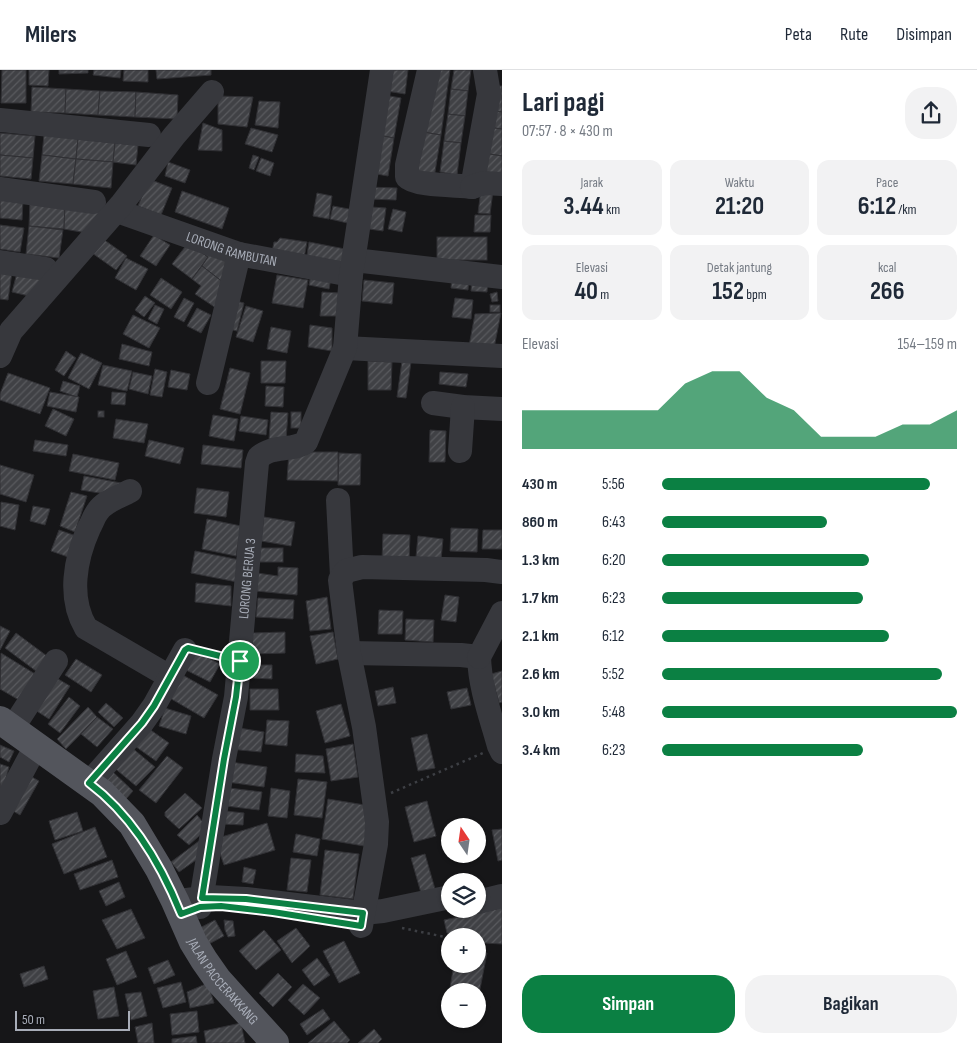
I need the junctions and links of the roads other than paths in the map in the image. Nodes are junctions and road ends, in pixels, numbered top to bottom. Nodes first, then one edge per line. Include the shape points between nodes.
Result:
1 (382, 70) edge
2 (429, 70) edge
3 (485, 70) edge
4 (212, 92) dead end
5 (0, 120) edge
6 (149, 135) dead end
7 (502, 184) edge
8 (472, 186) junction
9 (0, 189) edge
10 (94, 202) dead end
11 (117, 211) junction
12 (239, 254) junction
13 (0, 262) edge
14 (352, 268) junction
15 (46, 269) dead end
16 (502, 277) edge
17 (345, 348) junction
18 (0, 356) edge
19 (502, 356) edge
20 (208, 383) dead end
21 (433, 403) dead end
22 (463, 407) junction
23 (502, 408) edge
24 (460, 451) dead end
25 (130, 491) dead end
26 (338, 500) dead end
27 (502, 572) edge
28 (342, 576) junction
29 (502, 613) edge
30 (185, 650) road end
31 (349, 652) junction
32 (479, 657) junction
33 (56, 661) dead end
34 (170, 677) junction
35 (6, 724) edge
36 (36, 746) junction
37 (500, 749) edge
38 (89, 783) junction
39 (0, 813) edge
40 (502, 884) edge
41 (486, 888) edge
42 (502, 896) edge
43 (441, 899) edge
44 (486, 900) edge
45 (189, 905) junction
46 (441, 911) edge
47 (362, 920) junction
48 (275, 1043) edge

1 - 14 street
2 - 8 street via 407,177 422,182
3 - 8 street via 489,94
4 - 11 street
5 - 6 street
7 - 8 street via 489,182
9 - 10 street
11 - 12 street, LORONG RAMBUTAN
11 - 18 street via 11,331
12 - 14 street, LORONG RAMBUTAN
12 - 20 street
13 - 15 street
14 - 16 street, LORONG RAMBUTAN
14 - 17 street
17 - 19 street
17 - 45 street, LORONG BERUA 3 via 306,442 273,450 259,457 257,463 236,697
21 - 22 street
22 - 23 street
22 - 24 street
25 - 34 street via 96,512 80,552 75,579 81,620 86,628
26 - 28 street
27 - 28 street via 362,567
28 - 31 street
29 - 32 street
30 - 34 street
31 - 32 street
31 - 47 street via 364,727 378,833
32 - 37 street via 484,693
33 - 35 street
34 - 38 street via 142,723
35 - 36 main road, JALAN PACCERAKKANG
36 - 38 main road, JALAN PACCERAKKANG
36 - 39 street
38 - 45 main road, JALAN PACCERAKKANG via 132,824
40 - 41 street
42 - 44 street
43 - 47 street via 383,911
45 - 47 street via 246,899
45 - 48 main road, JALAN PACCERAKKANG via 193,942 218,980
46 - 47 street via 386,924

